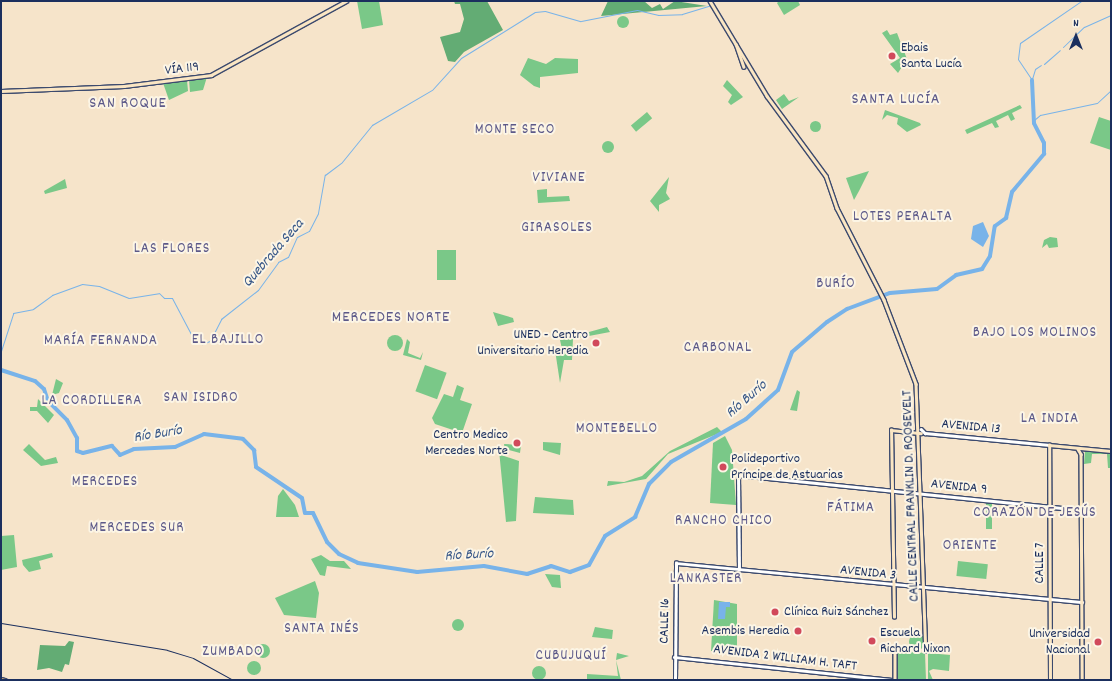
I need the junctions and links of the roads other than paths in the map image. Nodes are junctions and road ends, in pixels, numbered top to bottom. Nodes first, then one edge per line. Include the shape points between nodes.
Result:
1 (346, 1) edge
2 (710, 1) edge
3 (736, 43) junction
4 (744, 67) dead end
5 (1, 91) edge
6 (921, 431) junction
7 (925, 433) junction
8 (921, 436) junction
9 (1049, 445) junction
10 (1078, 448) junction
11 (1087, 450) junction
12 (1111, 451) edge
13 (1082, 454) junction
14 (892, 491) junction
15 (922, 493) junction
16 (1050, 507) junction
17 (1081, 510) junction
18 (676, 563) joint
19 (739, 570) junction
20 (894, 586) junction
21 (925, 589) junction
22 (1049, 599) junction
23 (1082, 602) junction
24 (894, 617) dead end
25 (895, 648) dead end
26 (926, 651) dead end
27 (674, 657) junction
28 (1, 679) edge
29 (5, 680) edge
30 (675, 680) edge
31 (894, 680) edge
32 (1050, 680) edge
33 (1082, 680) edge

1 - 5 main road, VÍA 119 via 211,75 124,86
2 - 3 main road
3 - 4 main road
3 - 6 main road, CALLE CENTRAL FRANKLIN D. ROOSEVELT via 767,96 822,170 837,208 880,291 918,388
6 - 7 street, AVENIDA 13
6 - 8 main road, CALLE CENTRAL FRANKLIN D. ROOSEVELT
6 - 14 main road, AVENIDA 13 via 891,430
7 - 8 street, AVENIDA 13
7 - 9 street, AVENIDA 13
8 - 15 main road, CALLE CENTRAL FRANKLIN D. ROOSEVELT
9 - 10 main road, AVENIDA 13
9 - 16 main road, CALLE 7
10 - 11 main road, AVENIDA 13
10 - 13 main road
11 - 12 main road, AVENIDA 13
11 - 13 main road
13 - 17 main road
14 - 15 street, AVENIDA 9
14 - 19 street, AVENIDA 9 via 738,475
14 - 20 main road
15 - 16 street, AVENIDA 9
15 - 21 main road, CALLE CENTRAL FRANKLIN D. ROOSEVELT
16 - 17 street, AVENIDA 9
16 - 22 main road, CALLE 7
17 - 23 main road
18 - 19 street, AVENIDA 3
18 - 27 street, CALLE 16
19 - 20 street, AVENIDA 3
20 - 21 street, AVENIDA 3
20 - 24 main road
21 - 22 street, AVENIDA 3
21 - 26 main road, CALLE CENTRAL FRANKLIN D. ROOSEVELT
22 - 23 street, AVENIDA 3
22 - 32 main road, CALLE 7
23 - 33 main road
25 - 31 main road
27 - 30 street, CALLE 16
27 - 31 street, AVENIDA 2 WILLIAM H. TAFT
28 - 29 main road

